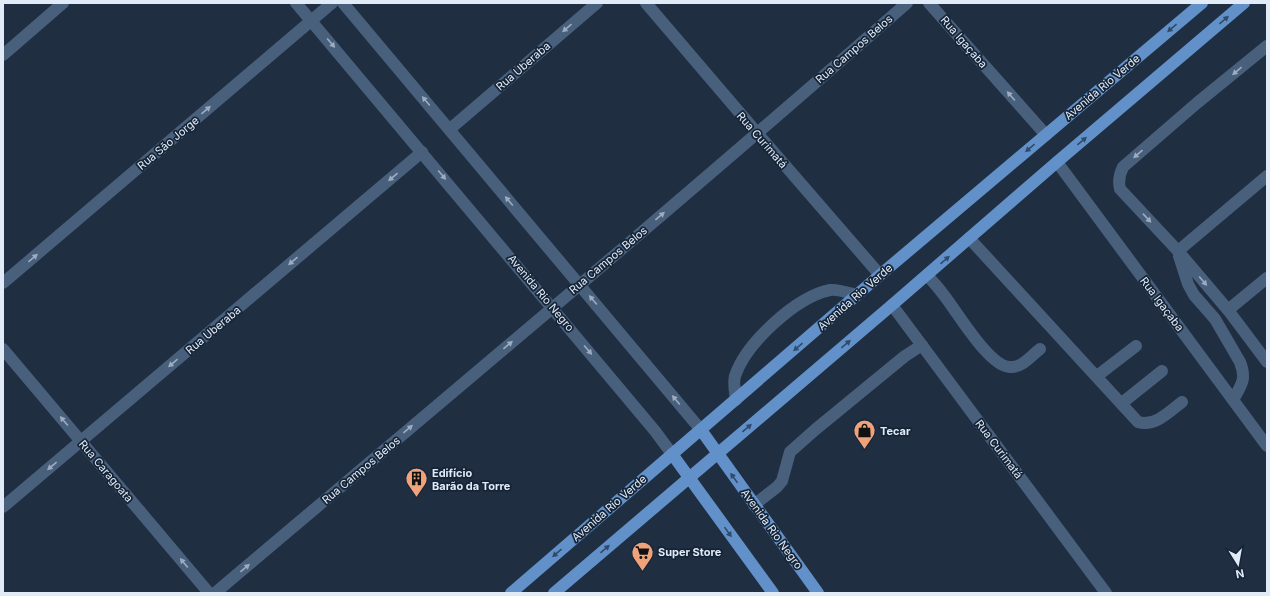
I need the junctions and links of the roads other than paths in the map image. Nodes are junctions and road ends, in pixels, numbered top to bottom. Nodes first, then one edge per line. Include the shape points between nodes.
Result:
1 (63, 3) edge
2 (296, 3) edge
3 (332, 3) edge
4 (343, 3) edge
5 (597, 3) edge
6 (646, 3) edge
7 (907, 3) edge
8 (930, 3) edge
9 (1202, 3) edge
10 (1244, 3) edge
11 (311, 21) junction
12 (1267, 46) edge
13 (3, 55) edge
14 (450, 129) junction
15 (757, 133) junction
16 (1046, 135) junction
17 (422, 152) junction
18 (1057, 162) junction
19 (1267, 176) edge
20 (969, 238) junction
21 (1178, 251) junction
22 (880, 275) junction
23 (927, 275) junction
24 (1267, 278) edge
25 (3, 283) edge
26 (580, 284) junction
27 (857, 295) junction
28 (892, 305) junction
29 (553, 308) junction
30 (1228, 310) junction
31 (922, 345) junction
32 (1136, 346) dead end
33 (3, 349) edge
34 (1040, 349) dead end
35 (1267, 362) edge
36 (1162, 371) dead end
37 (1097, 376) junction
38 (736, 400) junction
39 (1233, 400) junction
40 (1182, 402) dead end
41 (1122, 403) junction
42 (701, 430) junction
43 (81, 441) junction
44 (1267, 446) edge
45 (717, 453) junction
46 (672, 454) junction
47 (689, 478) junction
48 (754, 505) junction
49 (3, 507) edge
50 (210, 593) edge
51 (215, 593) edge
52 (511, 593) edge
53 (554, 593) edge
54 (773, 593) edge
55 (818, 593) edge
56 (1106, 593) edge

1 - 13 street
2 - 11 street, Avenida Rio Negro
3 - 11 street, Rua São Jorge
14 -> 4 street, Avenida Rio Negro
5 -> 14 street, Rua Uberaba
6 - 15 street, Rua Curimatá
7 - 15 street, Rua Campos Belos
16 -> 8 street, Rua Igaçaba
9 -> 16 main road, Avenida Rio Verde
18 -> 10 main road
11 -> 17 street, Avenida Rio Negro
25 -> 11 street, Rua São Jorge
12 -> 21 street via 1167,128 1120,172 1120,189
26 -> 14 street, Avenida Rio Negro
15 - 22 street, Rua Curimatá
26 -> 15 street, Rua Campos Belos
16 -> 22 main road, Avenida Rio Verde
17 -> 29 street, Avenida Rio Negro
17 -> 43 street, Rua Uberaba
18 - 20 main road
18 - 39 street, Rua Igaçaba
19 - 21 street
23 -> 20 main road
20 - 37 street
21 -> 30 street
21 - 39 street via 1188,284 1215,320 1243,370 1242,382
22 - 27 main road, Avenida Rio Verde
23 - 28 main road
23 - 34 street via 983,349 997,362 1010,368 1022,364
24 - 30 street
26 - 29 street, Rua Campos Belos
42 -> 26 street, Avenida Rio Negro
27 -> 38 main road, Avenida Rio Verde
27 - 38 street via 832,290 815,294 792,307 770,327 742,360 734,377
28 - 31 street, Rua Curimatá
45 -> 28 main road
29 -> 46 street, Avenida Rio Negro
51 -> 29 street, Rua Campos Belos
30 - 35 street
31 - 48 street via 905,356 790,452 778,487
31 - 56 street, Rua Curimatá
32 - 37 street
43 -> 33 street, Rua Caragoata
36 - 41 street
37 - 41 street
38 - 42 main road, Avenida Rio Verde
39 - 44 street, Rua Igaçaba
40 - 41 street via 1155,422 1146,424 1138,422
42 - 45 main road, Avenida Rio Negro
42 - 46 main road, Avenida Rio Verde
43 -> 49 street, Rua Uberaba
50 -> 43 street, Rua Caragoata
45 - 47 main road
48 -> 45 main road, Avenida Rio Negro
46 - 47 main road, Avenida Rio Negro
46 -> 52 main road, Avenida Rio Verde
53 -> 47 main road
47 -> 54 main road, Avenida Rio Negro
48 - 55 main road, Avenida Rio Negro

